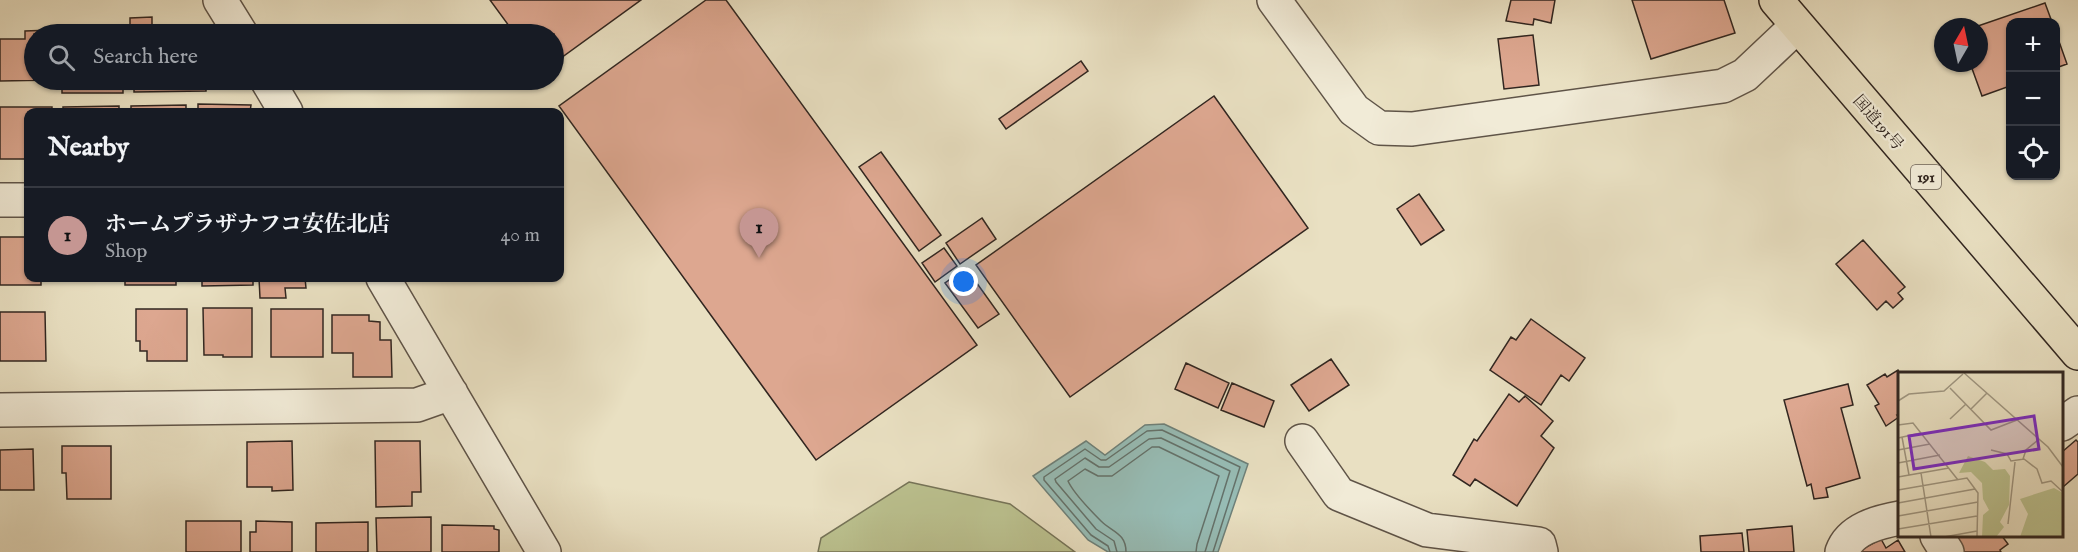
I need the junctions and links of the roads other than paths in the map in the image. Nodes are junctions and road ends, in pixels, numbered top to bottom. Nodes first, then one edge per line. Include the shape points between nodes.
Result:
1 (220, 0) edge
2 (1274, 0) edge
3 (1776, 0) edge
4 (235, 24) edge
5 (1797, 26) junction
6 (273, 90) edge
7 (284, 108) edge
8 (0, 200) edge
9 (24, 200) edge
10 (385, 282) edge
11 (2078, 353) edge
12 (451, 393) junction
13 (0, 410) edge
14 (2078, 413) edge
15 (2063, 423) edge
16 (1302, 441) dead end
17 (1898, 518) edge
18 (1938, 537) edge
19 (544, 552) edge
20 (1541, 552) edge
21 (1842, 552) edge
22 (1947, 552) edge

1 - 4 street
2 - 5 street via 1353,110 1379,128 1412,129 1723,86 1745,75
3 - 5 highway, 国道191号 / 191
5 - 11 highway, 国道191号 / 191
6 - 7 street
8 - 9 street
10 - 12 street
12 - 13 street via 417,405
12 - 19 street
14 - 15 street
16 - 20 street via 1339,494 1427,530 1539,544
17 - 21 street via 1859,531
18 - 22 street

